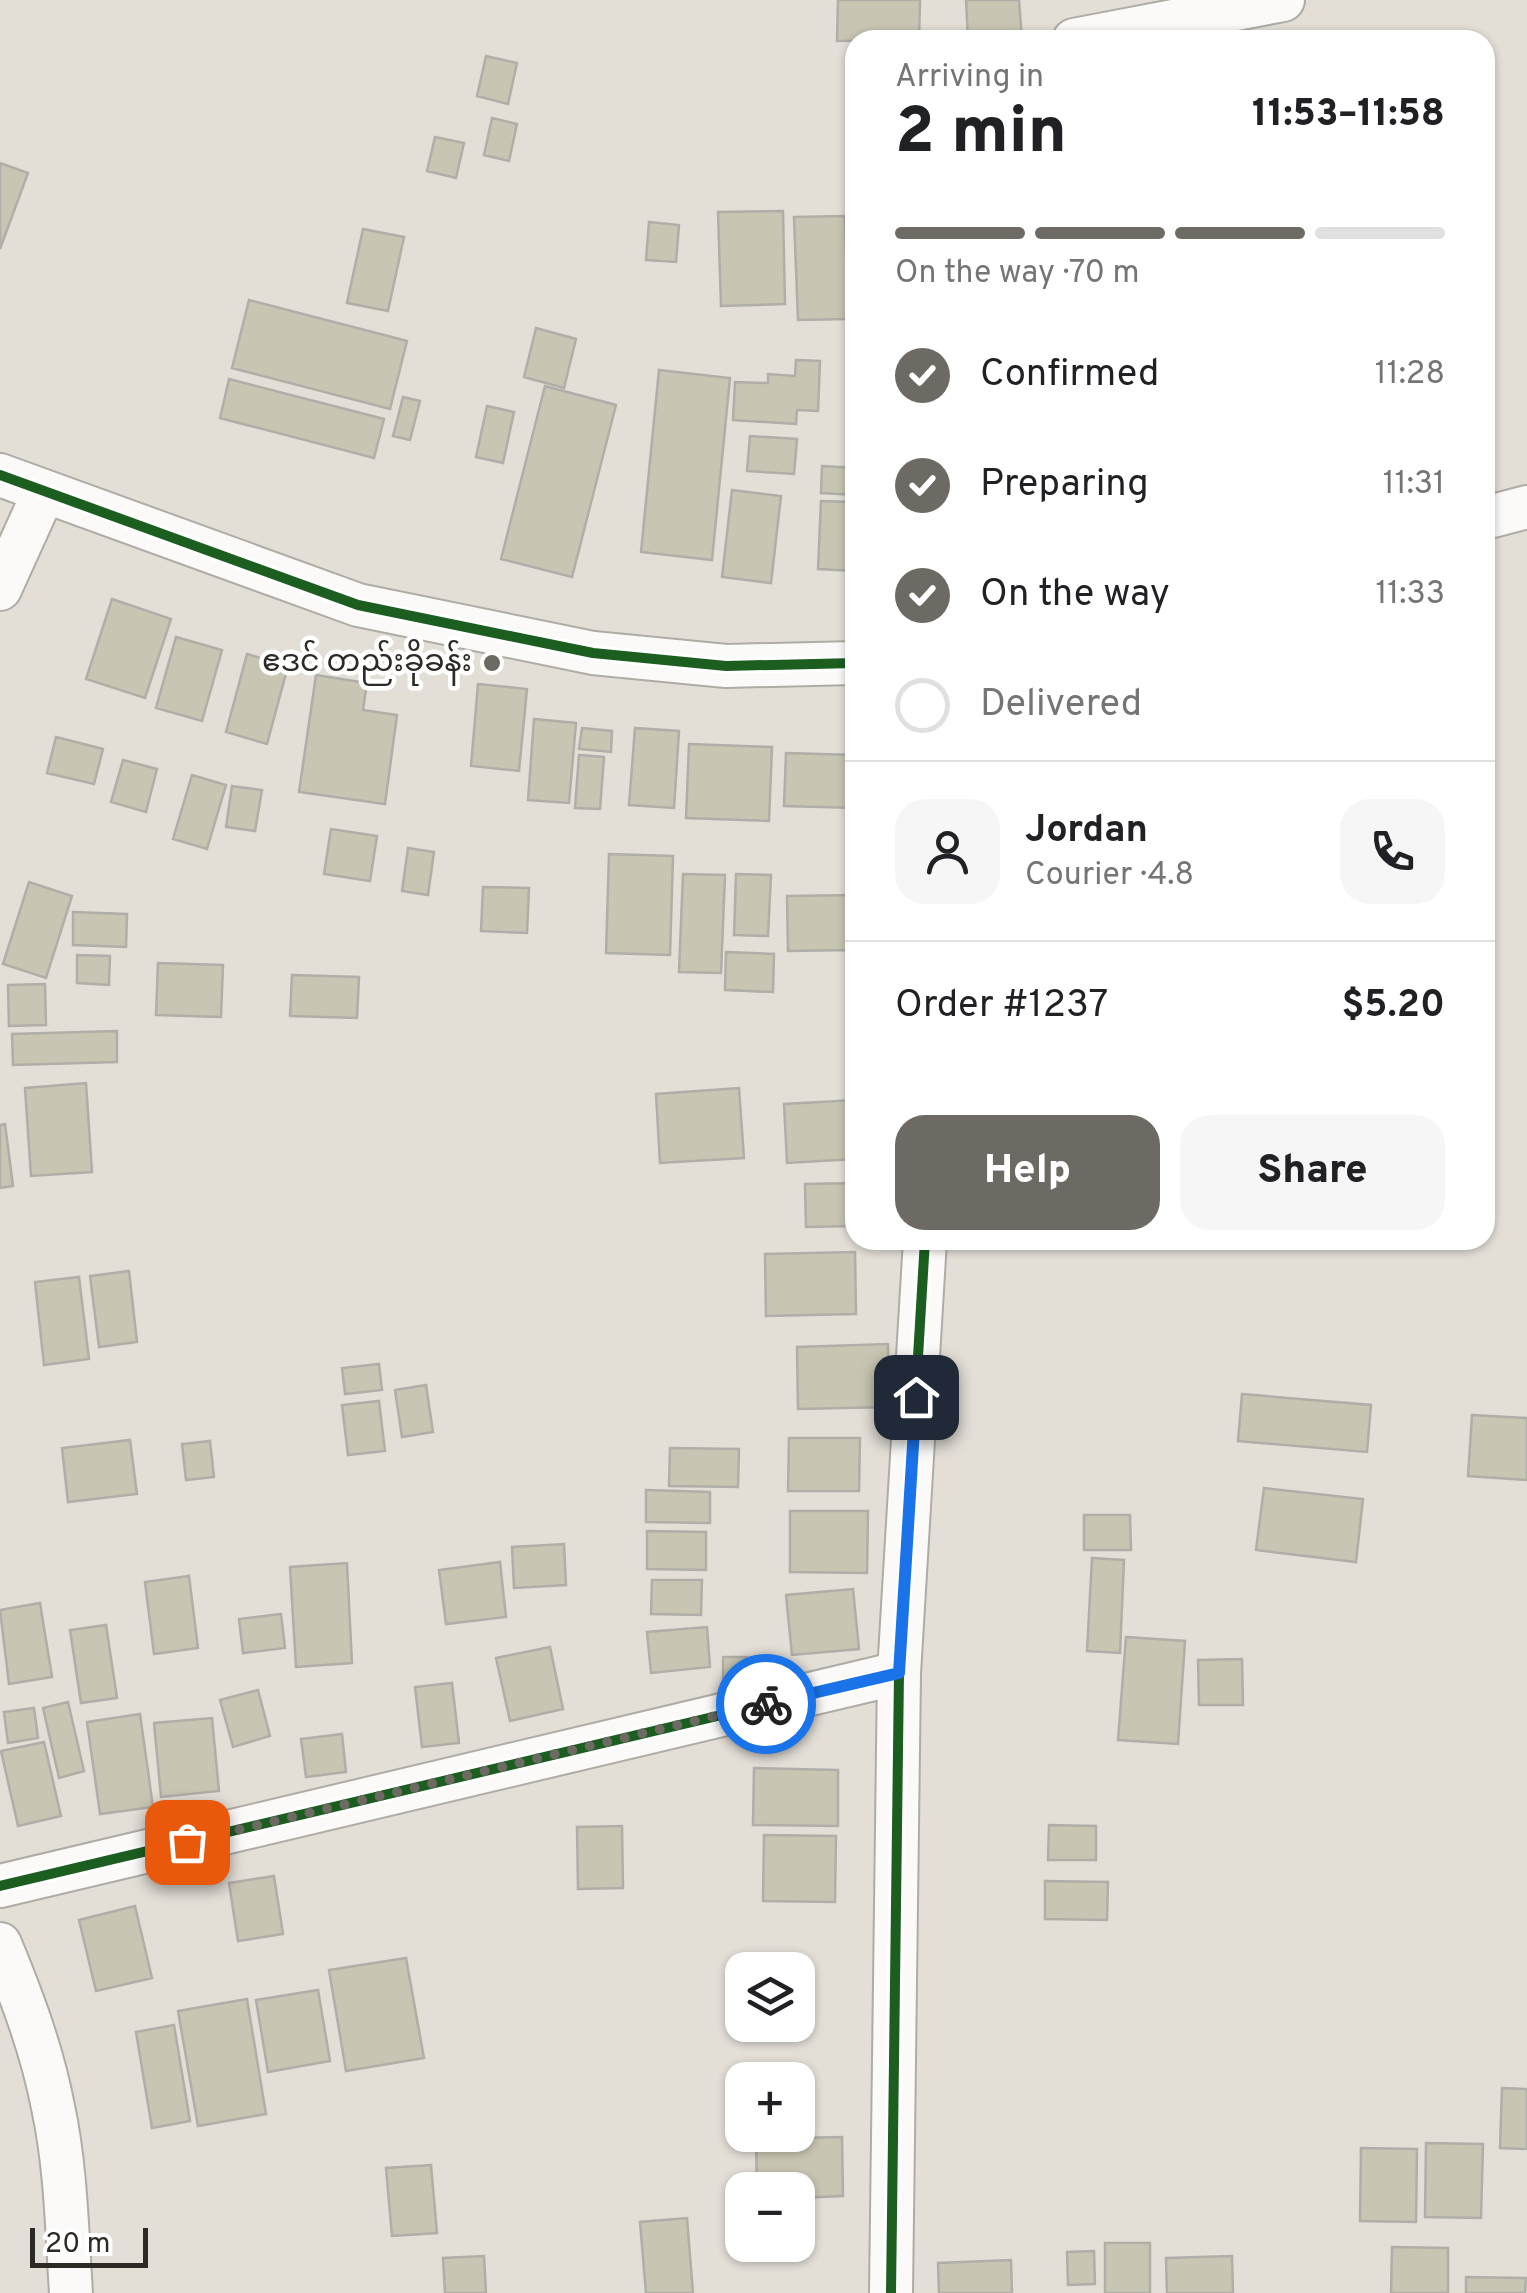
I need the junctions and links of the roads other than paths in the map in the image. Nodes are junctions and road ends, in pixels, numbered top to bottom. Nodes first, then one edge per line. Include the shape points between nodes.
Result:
1 (1282, 0) edge
2 (1126, 30) edge
3 (0, 476) edge
4 (44, 492) junction
5 (1527, 507) edge
6 (1495, 515) edge
7 (0, 589) edge
8 (845, 663) edge
9 (925, 1250) edge
10 (899, 1673) junction
11 (0, 1886) edge
12 (0, 1944) edge
13 (71, 2293) edge
14 (890, 2293) edge

1 - 2 street
3 - 4 street
4 - 7 street
4 - 8 street via 358,604 593,654 726,666
5 - 6 street
9 - 10 street
10 - 11 street
10 - 14 street
12 - 13 street via 30,2015 54,2108

